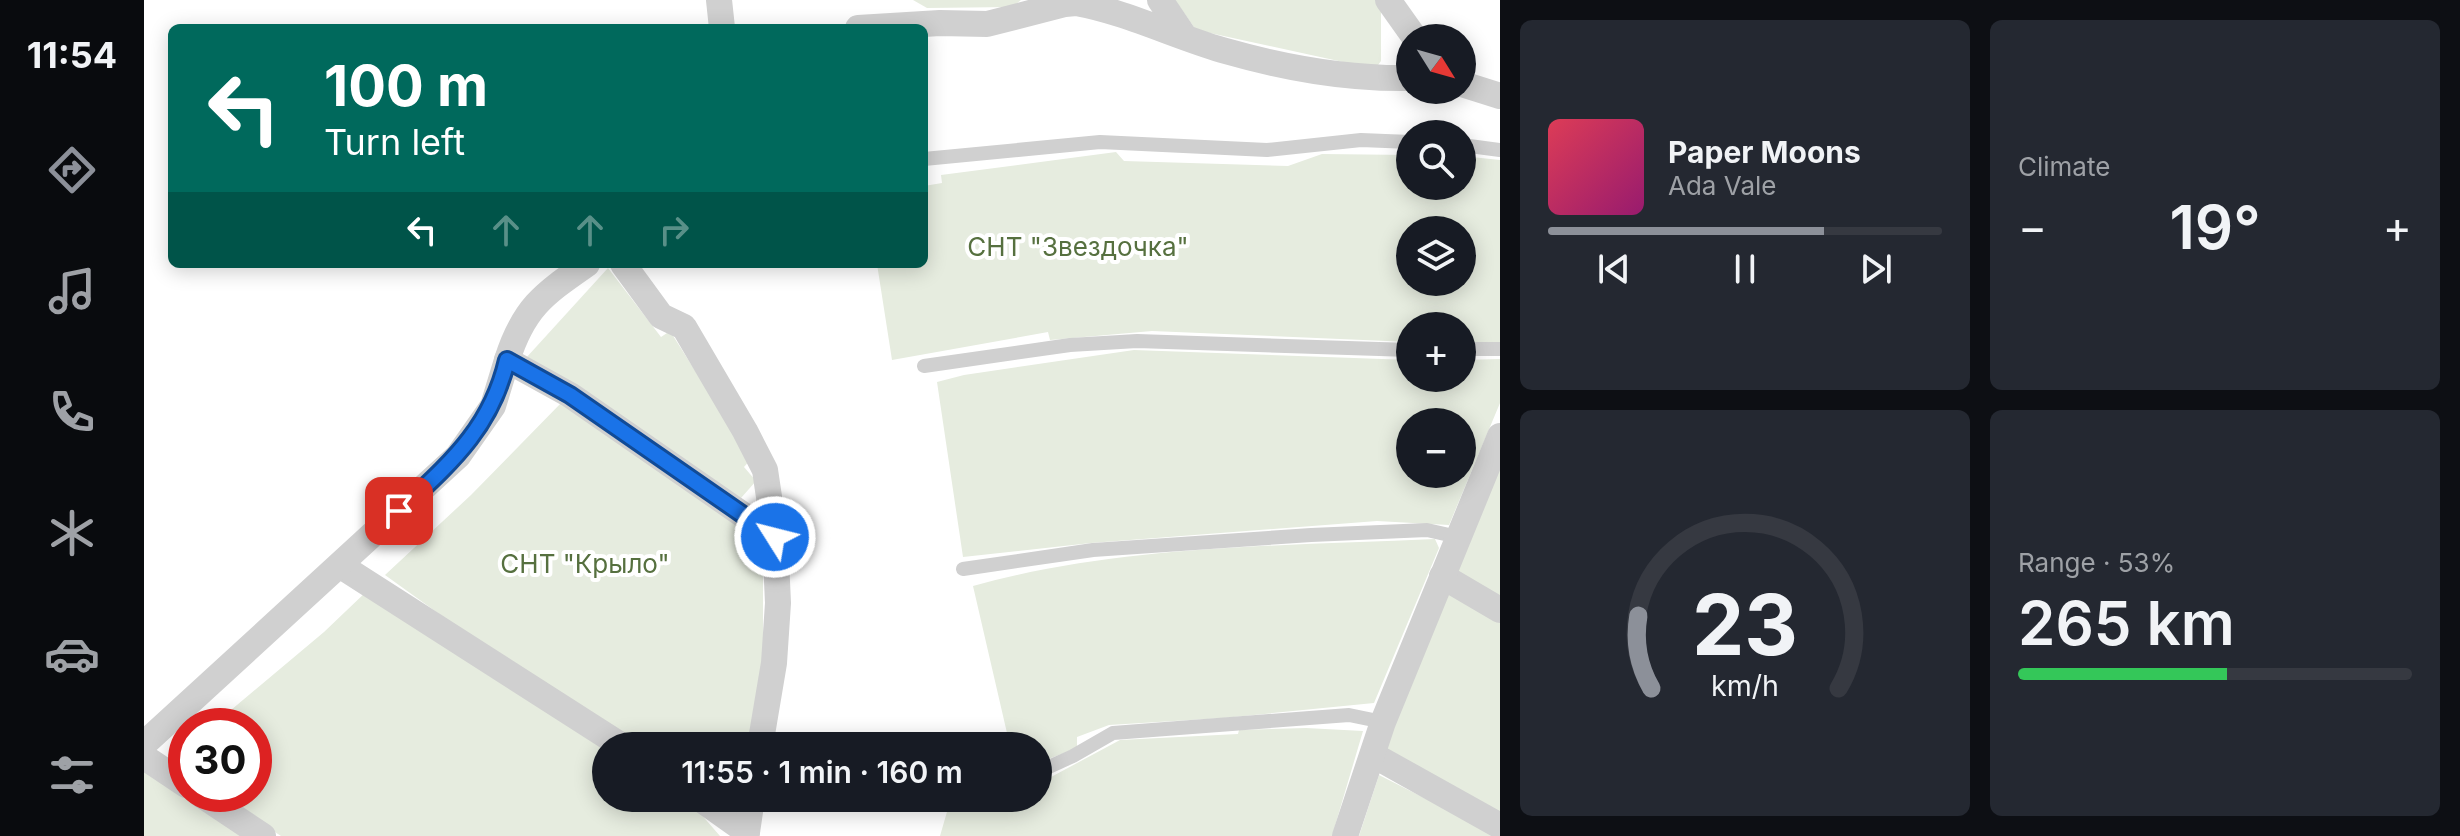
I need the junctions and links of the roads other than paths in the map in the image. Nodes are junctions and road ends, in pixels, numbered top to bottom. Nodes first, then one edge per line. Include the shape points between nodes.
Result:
1 (719, 0) edge
2 (1160, 0) edge
3 (1388, 0) edge
4 (722, 24) edge
5 (924, 24) edge
6 (1405, 24) edge
7 (1185, 37) junction
8 (1396, 78) edge
9 (1476, 88) edge
10 (1500, 96) edge
11 (1396, 141) edge
12 (1476, 147) edge
13 (1500, 150) edge
14 (928, 159) edge
15 (581, 268) edge
16 (626, 268) edge
17 (1476, 349) edge
18 (1500, 349) edge
19 (1396, 350) edge
20 (507, 360) junction
21 (924, 366) dead end
22 (1500, 436) edge
23 (775, 537) junction
24 (1458, 537) junction
25 (341, 566) junction
26 (963, 569) dead end
27 (1442, 576) junction
28 (1500, 610) edge
29 (1383, 722) junction
30 (600, 732) edge
31 (762, 732) edge
32 (144, 744) edge
33 (1373, 755) junction
34 (144, 757) edge
35 (1052, 766) edge
36 (168, 773) edge
37 (227, 812) edge
38 (717, 812) edge
39 (750, 812) edge
40 (1500, 826) edge
41 (746, 834) edge
42 (263, 836) edge
43 (1345, 836) edge

1 - 4 street
2 - 7 street
3 - 6 street
5 - 7 street via 987,24 1076,3
7 - 8 street via 1306,71
9 - 10 street
11 - 14 lane via 1267,150 1100,142
12 - 13 lane
15 - 20 street via 528,312
16 - 23 street via 661,316 684,327 745,431 765,470
17 - 18 lane
19 - 21 lane via 1137,341
20 - 23 street via 570,395
20 - 25 street via 493,406 458,456
22 - 24 street
23 - 31 street via 778,603
24 - 26 lane via 1427,530 1267,538 1093,550
24 - 27 street
25 - 30 street
25 - 32 street
27 - 28 street
27 - 29 street
29 - 33 street
29 - 35 lane via 1349,715 1113,733
33 - 40 street
33 - 43 street
34 - 36 street
37 - 42 street
38 - 41 street
39 - 41 street

